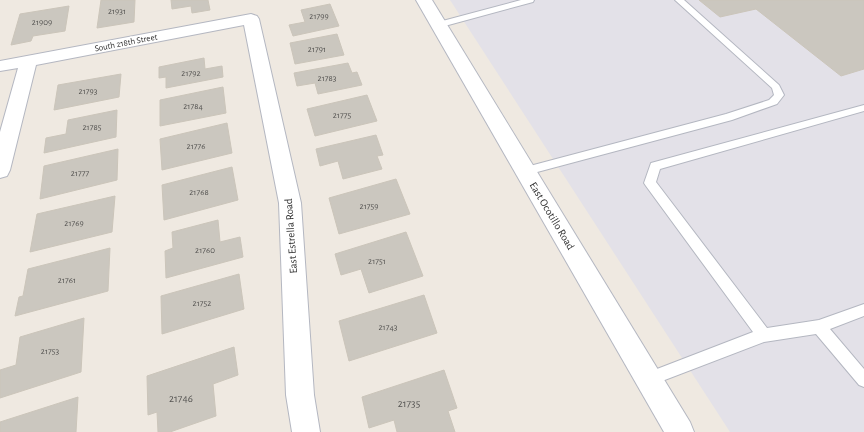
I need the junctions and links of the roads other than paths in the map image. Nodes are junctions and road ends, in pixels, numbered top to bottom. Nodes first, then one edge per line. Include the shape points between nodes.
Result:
1 (424, 0) edge
2 (530, 0) edge
3 (678, 0) edge
4 (251, 19) joint
5 (438, 25) junction
6 (28, 61) junction
7 (0, 66) edge
8 (864, 108) edge
9 (0, 170) edge
10 (526, 171) junction
11 (864, 310) edge
12 (819, 328) junction
13 (764, 335) junction
14 (649, 379) junction
15 (864, 380) edge
16 (306, 432) edge
17 (680, 432) edge

1 - 5 street, East Ocotillo Road
2 - 5 lane
3 - 10 lane via 776,87 779,95 773,102 728,117
4 - 6 street, South 218th Street
4 - 16 street, East Estrella Road via 290,203 300,395
5 - 10 street, East Ocotillo Road
6 - 7 street, South 218th Street
6 - 9 street
8 - 13 lane via 655,166 650,183
10 - 14 street, East Ocotillo Road
11 - 12 lane
12 - 13 lane
12 - 15 lane
13 - 14 lane
14 - 17 street, East Ocotillo Road

